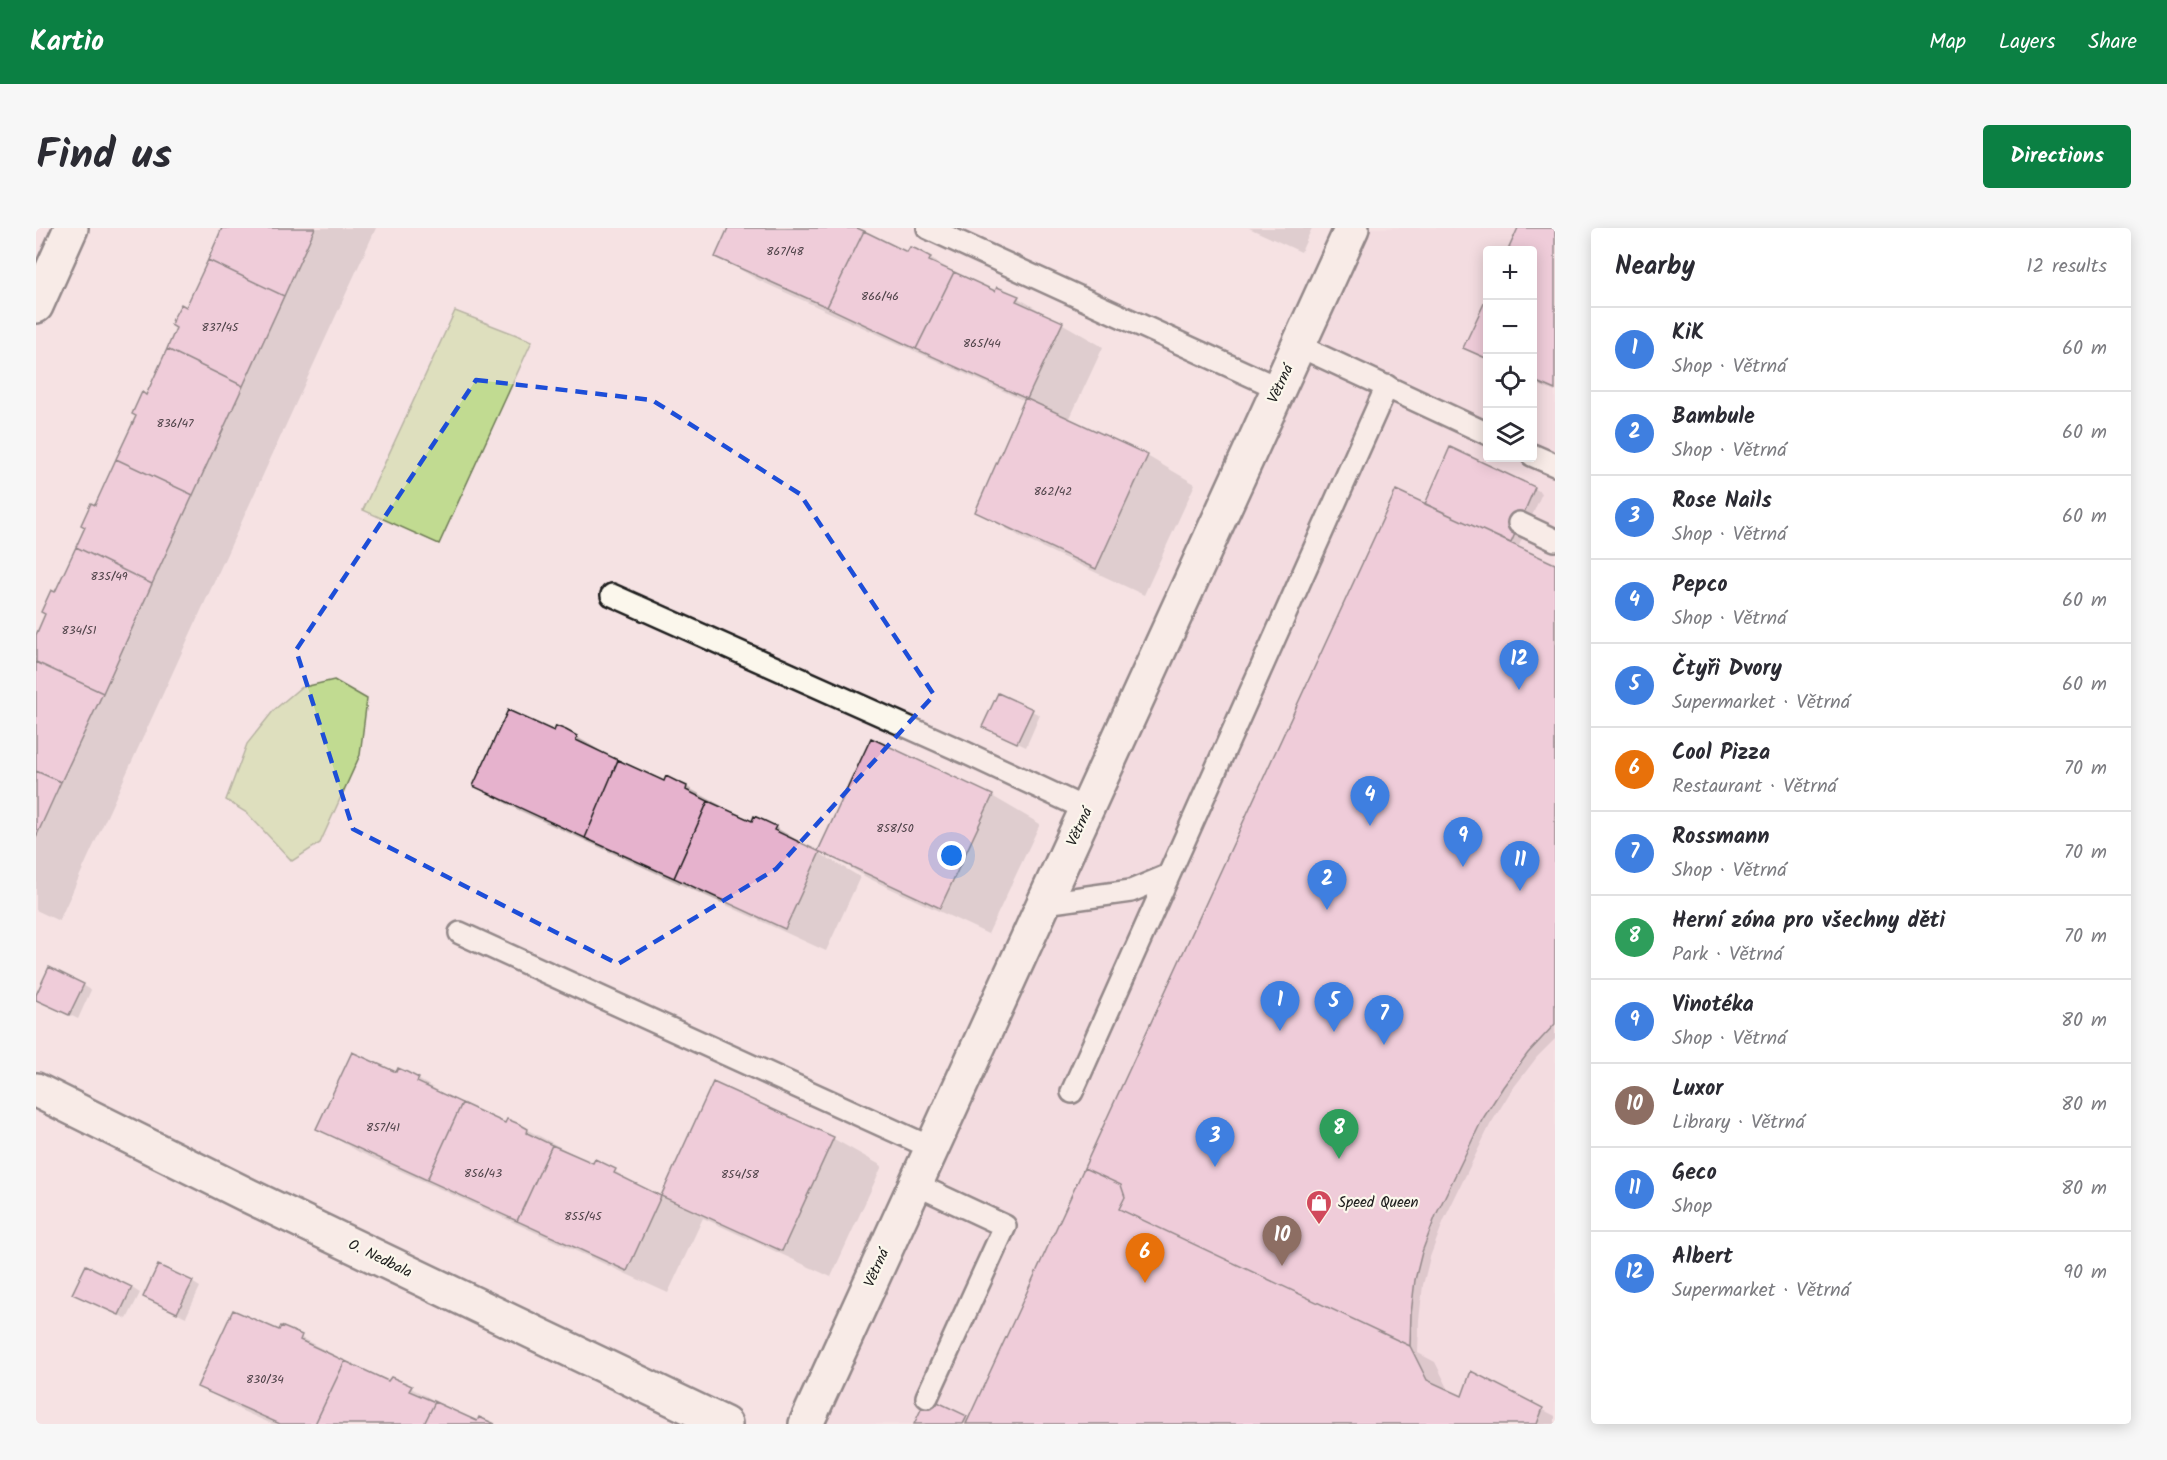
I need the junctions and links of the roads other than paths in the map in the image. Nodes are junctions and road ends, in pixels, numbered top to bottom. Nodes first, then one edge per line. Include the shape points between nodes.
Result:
1 (71, 228) edge
2 (928, 228) edge
3 (1352, 228) edge
4 (36, 306) edge
5 (1299, 346) junction
6 (1387, 387) junction
7 (1278, 388) junction
8 (1483, 432) edge
9 (1537, 457) edge
10 (1555, 465) edge
11 (1519, 524) dead end
12 (1555, 540) edge
13 (612, 595) dead end
14 (1088, 810) junction
15 (1167, 876) junction
16 (1044, 903) junction
17 (460, 933) dead end
18 (36, 1090) edge
19 (1072, 1092) dead end
20 (932, 1148) junction
21 (915, 1184) junction
22 (927, 1397) dead end
23 (725, 1424) edge
24 (806, 1424) edge

1 - 4 street
2 - 7 lane
3 - 5 street, Větrná
5 - 6 lane
5 - 7 street, Větrná
6 - 8 lane
6 - 15 lane
7 - 14 street, Větrná
9 - 10 lane
11 - 12 lane
13 - 14 lane
14 - 16 street, Větrná
15 - 16 lane via 1131,891
15 - 19 lane
16 - 20 street, Větrná
17 - 20 lane
18 - 23 street, O. Nedbala
20 - 21 street, Větrná
21 - 22 lane via 1005,1226
21 - 24 street, Větrná

